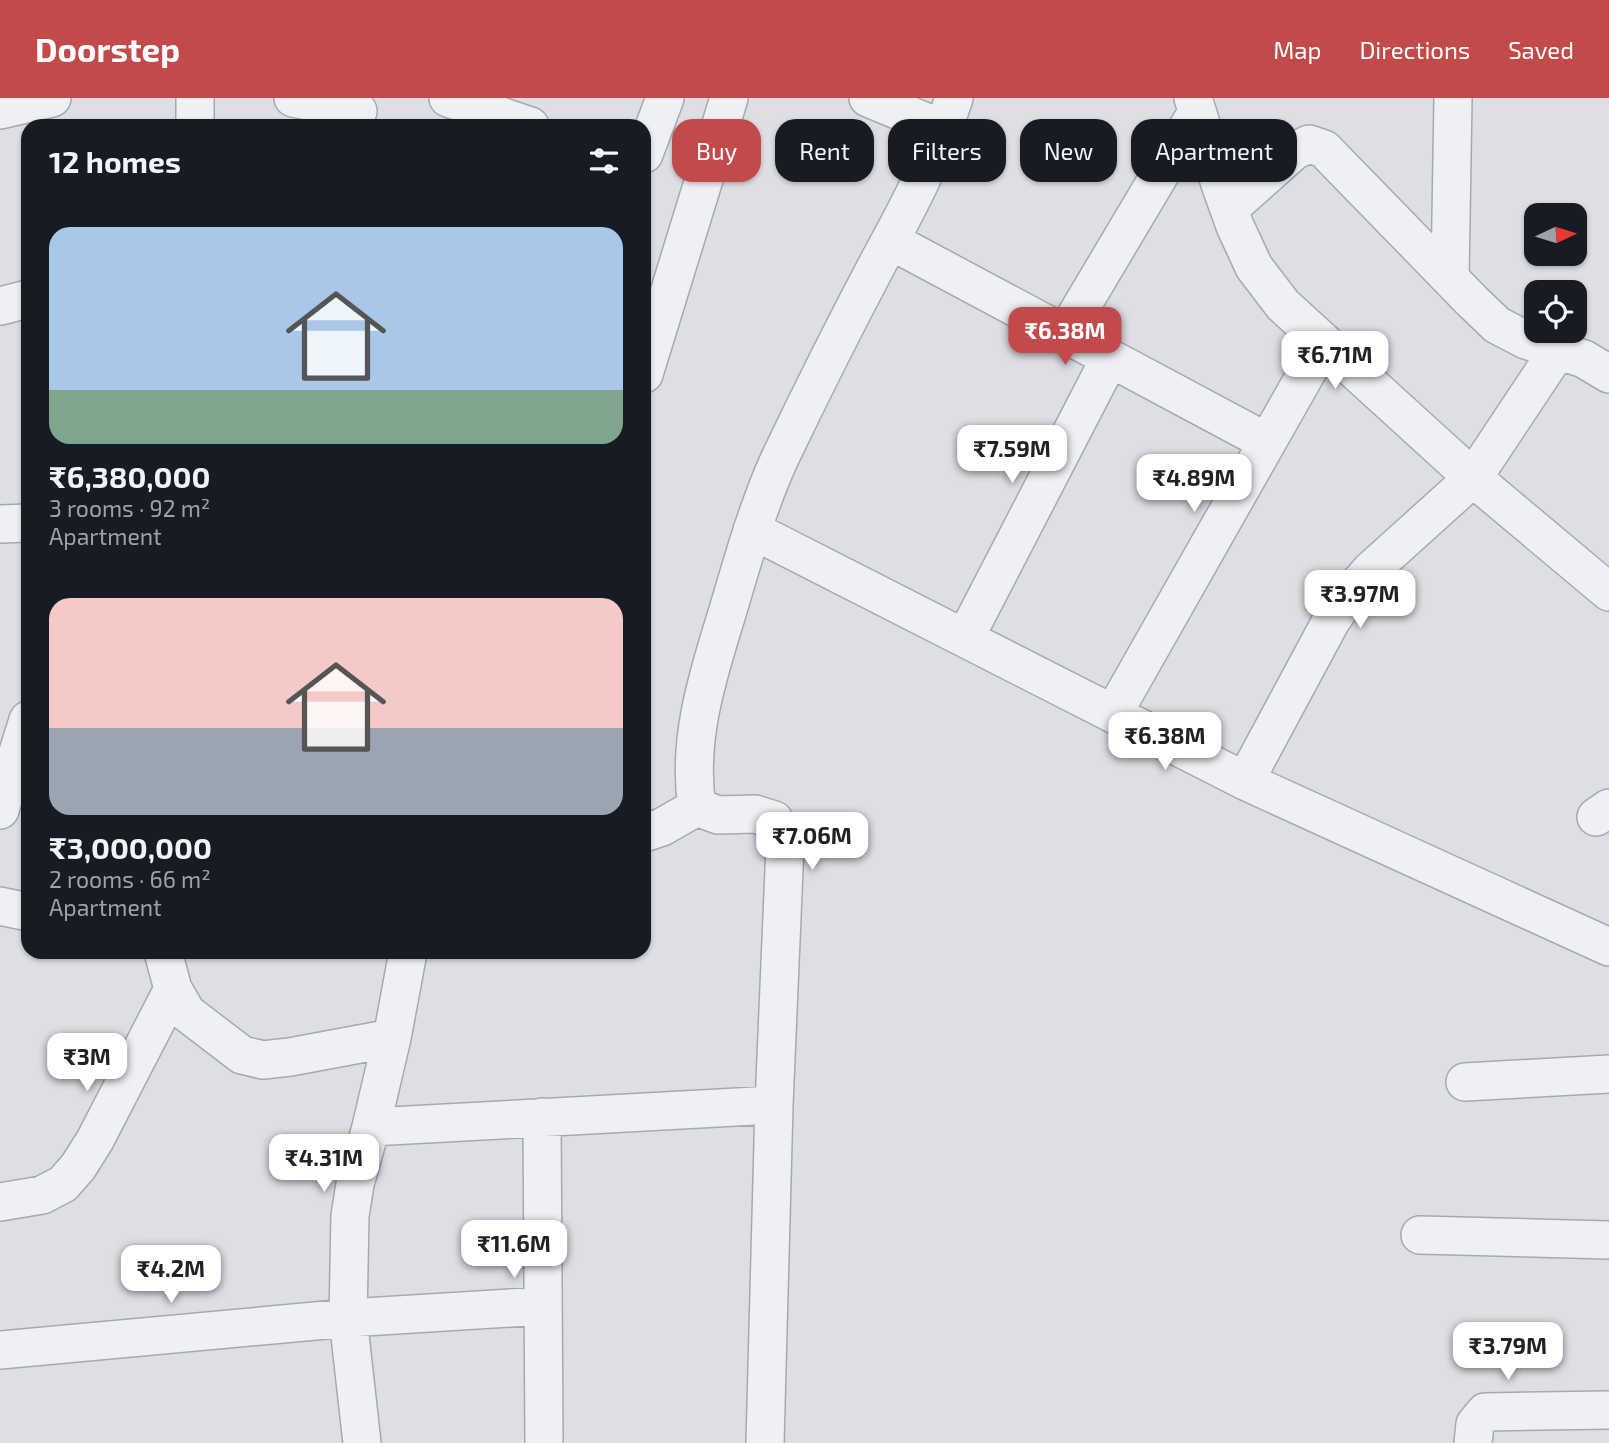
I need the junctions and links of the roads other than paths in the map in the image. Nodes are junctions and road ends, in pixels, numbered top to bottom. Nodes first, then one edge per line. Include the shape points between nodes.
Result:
1 (52, 98) edge
2 (195, 98) edge
3 (293, 98) edge
4 (448, 98) edge
5 (665, 98) edge
6 (729, 98) edge
7 (868, 98) edge
8 (1453, 98) edge
9 (1195, 105) edge
10 (0, 110) edge
11 (358, 112) edge
12 (949, 113) edge
13 (195, 119) edge
14 (510, 119) edge
15 (651, 135) edge
16 (1229, 209) junction
17 (891, 241) junction
18 (1450, 278) junction
19 (21, 301) edge
20 (0, 306) edge
21 (1065, 334) junction
22 (1324, 342) junction
23 (1558, 350) junction
24 (651, 351) edge
25 (1110, 358) junction
26 (1609, 374) edge
27 (1268, 442) junction
28 (1474, 478) junction
29 (21, 523) edge
30 (0, 524) edge
31 (752, 530) junction
32 (1609, 592) edge
33 (965, 638) junction
34 (1114, 714) junction
35 (21, 742) edge
36 (1245, 781) junction
37 (697, 807) junction
38 (0, 810) edge
39 (651, 831) edge
40 (0, 906) edge
41 (21, 910) edge
42 (1609, 947) edge
43 (165, 959) edge
44 (407, 959) edge
45 (173, 989) junction
46 (392, 1038) junction
47 (1609, 1074) edge
48 (1465, 1082) dead end
49 (774, 1105) junction
50 (542, 1117) junction
51 (371, 1127) junction
52 (0, 1202) edge
53 (1420, 1236) dead end
54 (1609, 1240) edge
55 (543, 1306) junction
56 (348, 1318) junction
57 (0, 1350) edge
58 (1609, 1410) edge
59 (362, 1443) edge
60 (544, 1443) edge
61 (765, 1443) edge
62 (1473, 1443) edge

1 - 10 street
2 - 13 street
3 - 11 street
4 - 14 street
5 - 15 street
6 - 24 street
7 - 12 street
8 - 18 street
9 - 16 street
9 - 21 street
12 - 17 street
16 - 18 street via 1294,151 1309,144 1317,146
16 - 22 street via 1254,267 1283,305
17 - 21 street
17 - 31 street via 778,463
18 - 23 street via 1497,325
19 - 20 street
21 - 25 street
22 - 27 street
22 - 28 street
23 - 26 street
23 - 28 street
25 - 27 street
25 - 33 street
27 - 34 street
28 - 32 street
28 - 36 street via 1350,594 1324,632
29 - 30 street
31 - 33 street
31 - 37 street via 701,702 695,744
33 - 34 street
34 - 36 street
35 - 38 street
36 - 42 street
37 - 39 street
37 - 49 street via 718,815 755,814 774,820 785,846
40 - 41 street
43 - 45 street
44 - 46 street
45 - 46 street via 187,1013 242,1055 263,1060
45 - 52 street via 78,1167 63,1184 42,1195
46 - 51 street
47 - 48 street
49 - 50 street
49 - 61 street
50 - 51 street
50 - 55 street
51 - 56 street via 350,1216
53 - 54 street
55 - 56 street
55 - 60 street
56 - 57 street
56 - 59 street
58 - 62 street via 1485,1412 1475,1424

